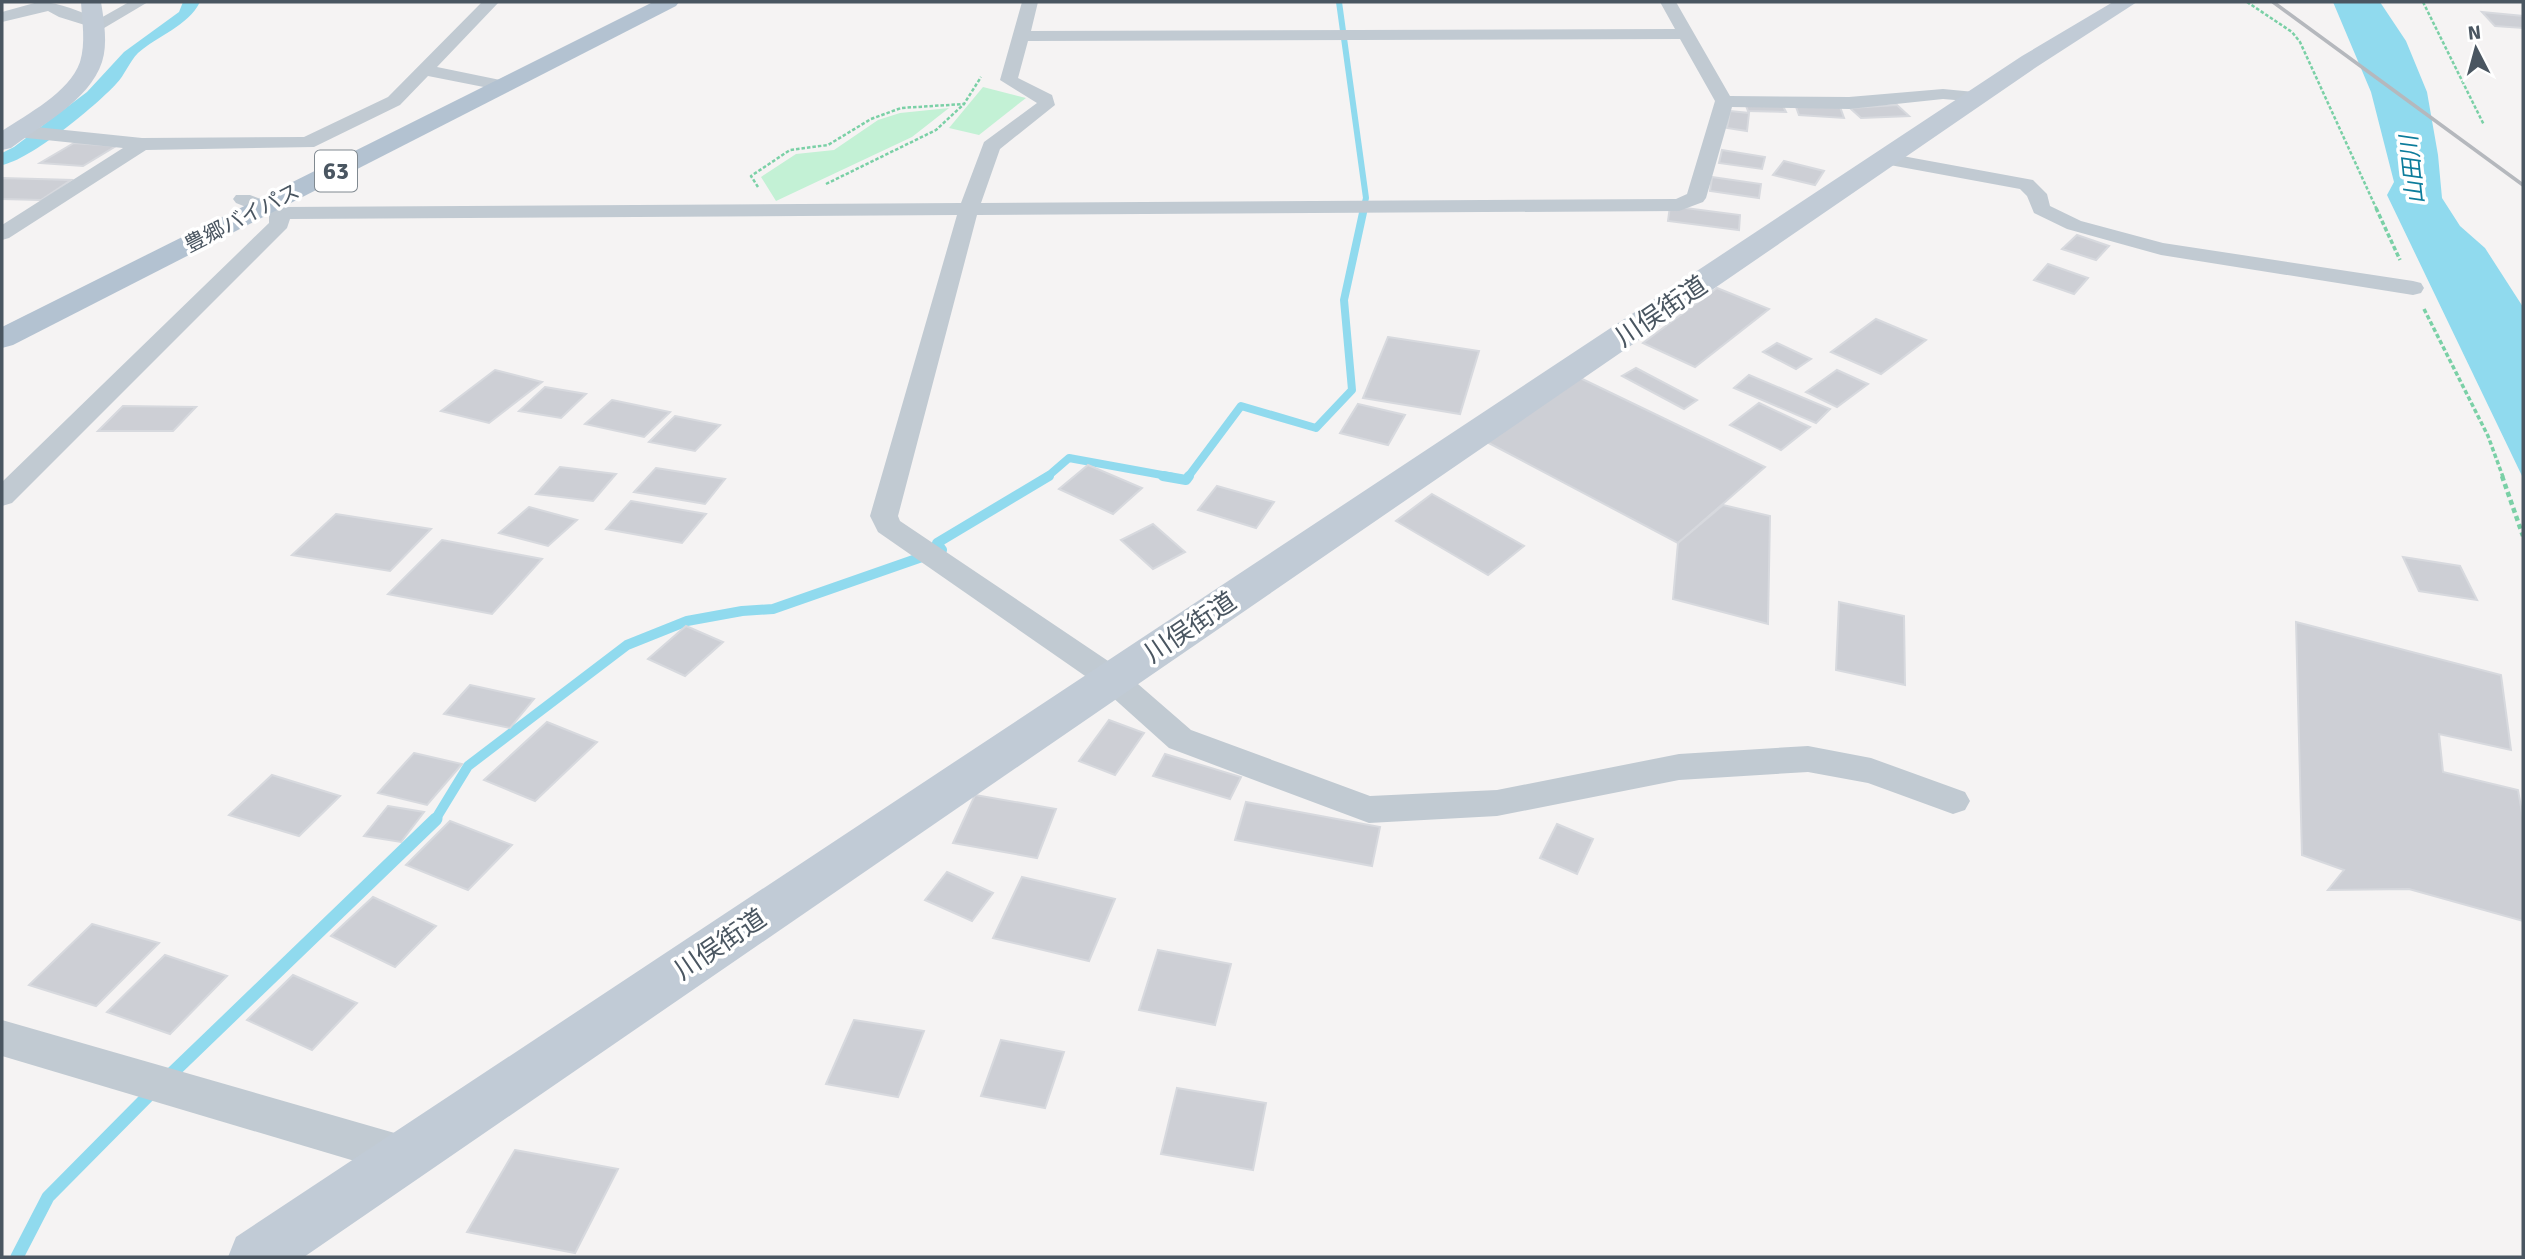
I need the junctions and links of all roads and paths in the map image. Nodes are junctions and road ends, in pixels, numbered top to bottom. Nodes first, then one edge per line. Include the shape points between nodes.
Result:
1 (140, 2) edge
2 (491, 2) edge
3 (643, 2) edge
4 (669, 2) edge
5 (1030, 2) edge
6 (1668, 2) edge
7 (2127, 2) edge
8 (2247, 2) edge
9 (2423, 2) edge
10 (48, 3) edge
11 (2, 17) edge
12 (93, 18) edge
13 (1686, 34) junction
14 (1020, 36) junction
15 (424, 70) junction
16 (1009, 74) junction
17 (493, 83) junction
18 (1979, 97) junction
19 (1724, 101) junction
20 (964, 104) junction
21 (2484, 125) dead end
22 (10, 137) edge
23 (142, 144) junction
24 (1886, 159) junction
25 (263, 206) junction
26 (969, 208) junction
27 (773, 210) junction
28 (2, 234) edge
29 (2413, 288) junction
30 (2, 318) edge
31 (2, 340) edge
32 (2, 496) edge
33 (2523, 536) edge
34 (1112, 679) junction
35 (1953, 801) dead end
36 (2, 1038) edge
37 (405, 1156) junction
38 (256, 1257) edge

1 - 12 street
2 - 15 street
3 - 17 main road, 豊郷バイパス / 63
4 - 17 main road, 豊郷バイパス / 63
5 - 14 street
6 - 13 street
7 - 18 main road, 川俣街道
8 - 29 path via 2300,42
9 - 21 path
10 - 11 street
10 - 12 street via 65,14
12 - 22 main road via 93,55 86,74
13 - 14 street
13 - 19 street
14 - 16 street
15 - 17 street
15 - 23 street via 394,101 307,143
16 - 20 path via 982,75
16 - 26 street via 1009,80 1046,99 1046,105 991,146
17 - 25 main road, 豊郷バイパス / 63
18 - 19 street via 1943,94 1849,103
18 - 24 main road, 川俣街道
19 - 26 street via 1696,198 1679,205
20 - 27 path via 936,130
20 - 27 path via 901,108 871,119 828,145 790,150 751,176
22 - 23 street
23 - 28 street
24 - 29 street via 2026,184 2041,209 2074,225 2161,249
24 - 34 main road, 川俣街道
25 - 27 street
25 - 30 main road, 豊郷バイパス / 63
25 - 31 main road, 豊郷バイパス / 63
25 - 32 street via 280,225
26 - 27 street
26 - 34 street via 884,516 888,526
29 - 33 path via 2488,436
34 - 35 street via 1180,739 1369,810 1497,803 1679,767 1808,758 1871,771
34 - 37 main road, 川俣街道
36 - 37 street
37 - 38 main road, 川俣街道

